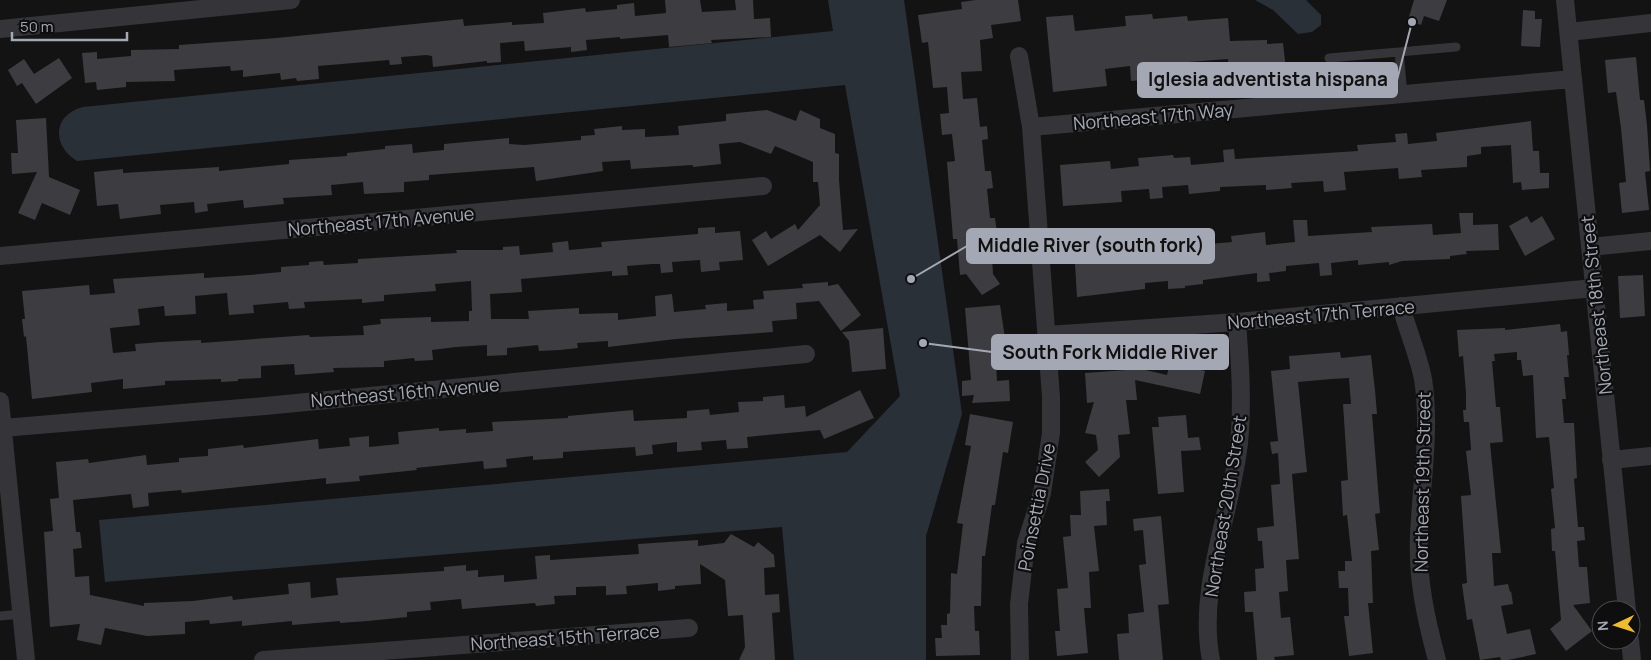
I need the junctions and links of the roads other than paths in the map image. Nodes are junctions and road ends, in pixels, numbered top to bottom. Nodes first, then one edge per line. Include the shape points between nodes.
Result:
1 (291, 0) edge
2 (1565, 0) edge
3 (1651, 23) edge
4 (0, 29) edge
5 (1568, 32) junction
6 (1456, 47) dead end
7 (1399, 52) junction
8 (1019, 56) dead end
9 (1329, 58) dead end
10 (1573, 79) junction
11 (1403, 94) junction
12 (1031, 127) junction
13 (763, 186) dead end
14 (1651, 241) edge
15 (1590, 248) junction
16 (0, 256) edge
17 (1594, 288) junction
18 (1400, 306) junction
19 (1237, 322) junction
20 (1048, 335) junction
21 (806, 354) dead end
22 (0, 401) edge
23 (3, 428) junction
24 (1651, 456) edge
25 (1612, 460) junction
26 (5, 488) edge
27 (1625, 600) edge
28 (22, 614) junction
29 (0, 616) edge
30 (689, 628) dead end
31 (26, 660) edge
32 (263, 660) edge
33 (1020, 660) edge
34 (1211, 660) edge
35 (1437, 660) edge

1 - 4 street
2 - 5 street, Northeast 18th Street
3 - 5 street
5 - 10 street, Northeast 18th Street
6 - 7 lane
7 - 9 lane
7 - 11 lane
8 - 12 street, Poinsettia Drive
10 - 11 street, Northeast 17th Way
10 - 15 street, Northeast 18th Street
11 - 12 street, Northeast 17th Way
12 - 20 street, Poinsettia Drive
13 - 16 street, Northeast 17th Avenue
14 - 15 street
15 - 17 street, Northeast 18th Street
17 - 18 street, Northeast 17th Terrace
17 - 25 street, Northeast 18th Street
18 - 19 street, Northeast 17th Terrace
18 - 35 street, Northeast 19th Street via 1423,378 1425,422 1420,581
19 - 20 street, Northeast 17th Terrace
19 - 34 street, Northeast 20th Street via 1242,397 1239,444 1210,592 1208,646
20 - 33 street, Poinsettia Drive via 1051,434 1042,493 1026,543 1019,604
21 - 23 street, Northeast 16th Avenue
22 - 23 street
23 - 26 street
24 - 25 street
25 - 27 street, Northeast 18th Street
26 - 28 street
28 - 29 lane
28 - 31 street
30 - 32 street, Northeast 15th Terrace

